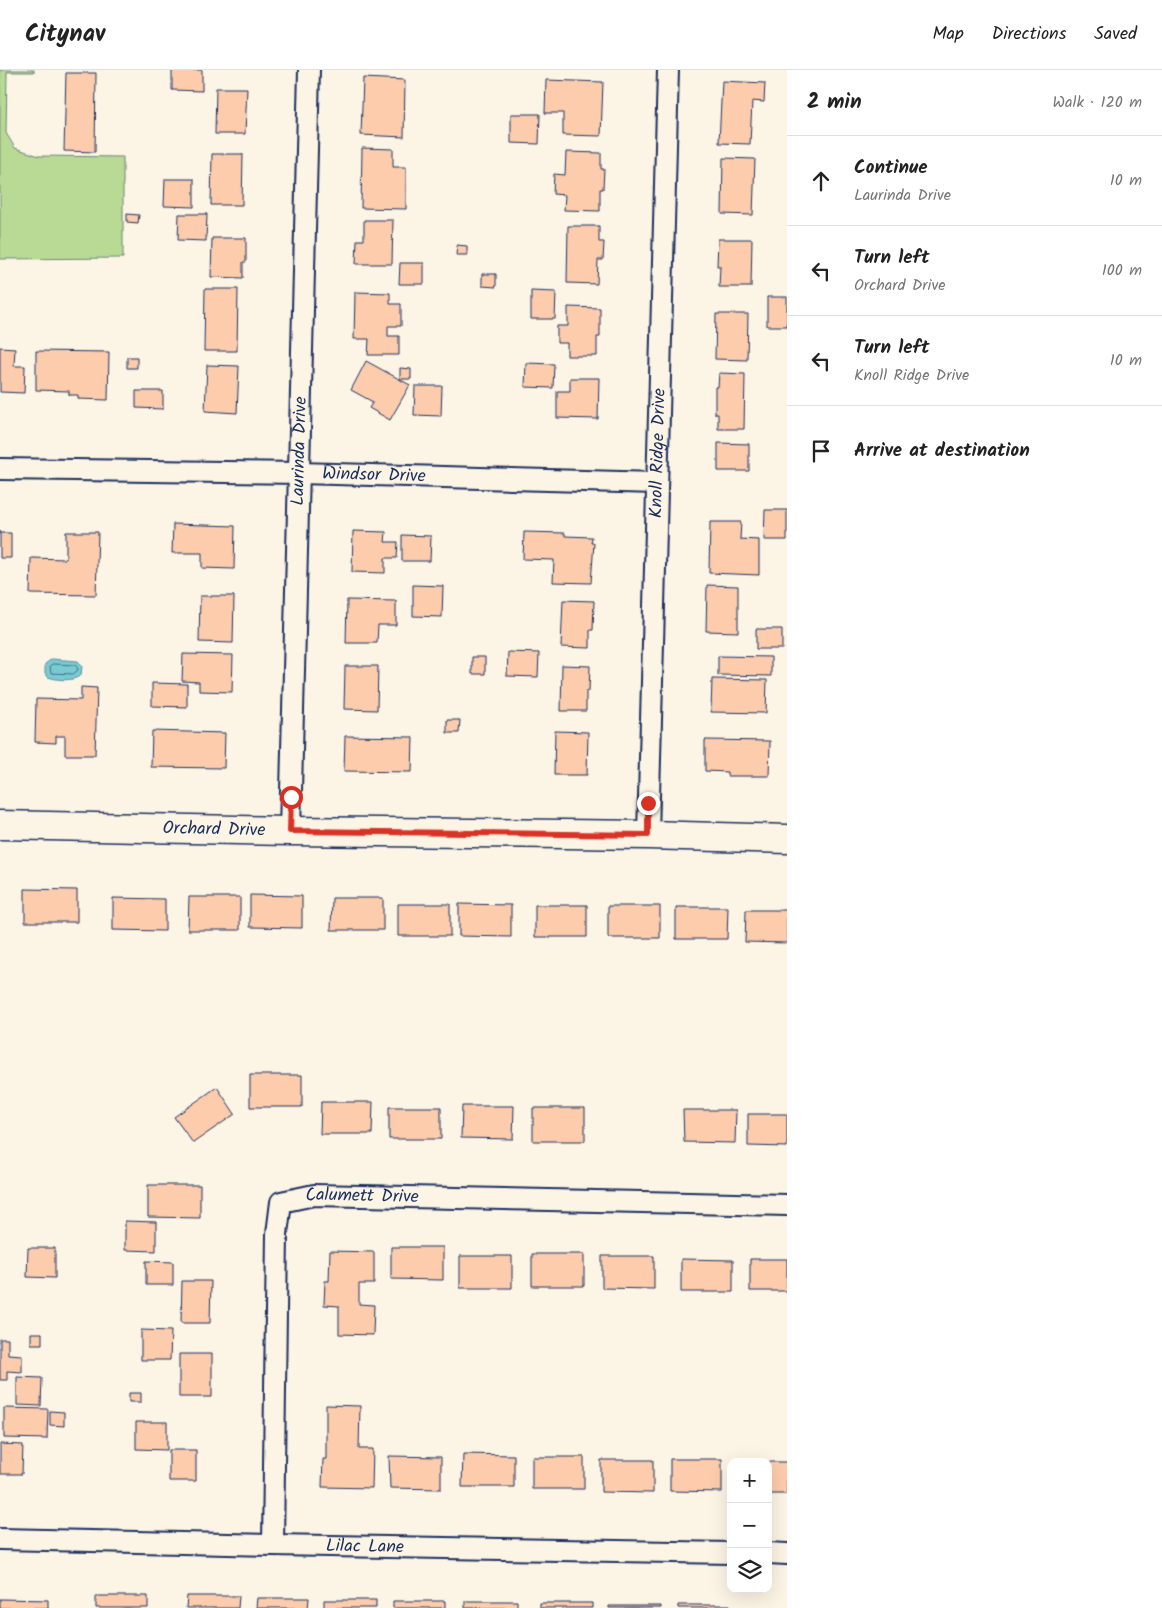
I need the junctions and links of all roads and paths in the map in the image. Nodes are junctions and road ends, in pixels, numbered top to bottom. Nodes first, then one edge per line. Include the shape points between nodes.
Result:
1 (309, 70) edge
2 (668, 70) edge
3 (0, 469) edge
4 (299, 473) junction
5 (657, 482) junction
6 (0, 825) edge
7 (290, 831) junction
8 (648, 835) junction
9 (787, 839) edge
10 (787, 1205) edge
11 (0, 1539) edge
12 (273, 1545) junction
13 (727, 1553) edge
14 (772, 1553) edge
15 (787, 1554) edge

1 - 4 street, Laurinda Drive
2 - 5 street, Knoll Ridge Drive
3 - 4 street, Windsor Drive
4 - 5 street, Windsor Drive
4 - 7 street, Laurinda Drive
5 - 8 street, Knoll Ridge Drive
6 - 7 street, Orchard Drive
7 - 8 street, Orchard Drive
8 - 9 street, Orchard Drive
10 - 12 street, Calumett Drive via 314,1195 281,1202 276,1234
11 - 12 street, Lilac Lane
12 - 13 street, Lilac Lane
14 - 15 street

